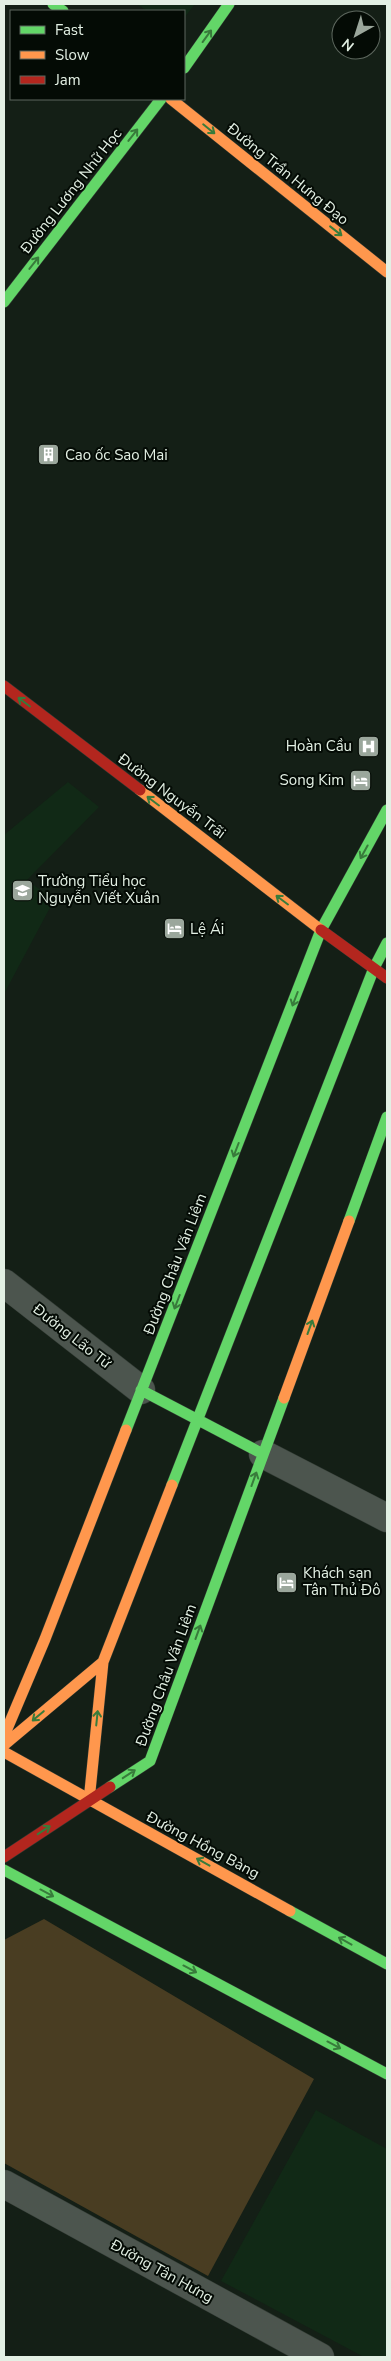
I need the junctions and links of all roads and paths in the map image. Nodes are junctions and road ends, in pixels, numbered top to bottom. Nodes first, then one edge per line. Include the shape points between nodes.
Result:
1 (229, 4) edge
2 (185, 67) edge
3 (160, 100) edge
4 (172, 100) edge
5 (387, 272) edge
6 (4, 302) edge
7 (4, 686) edge
8 (387, 810) edge
9 (321, 930) junction
10 (387, 943) edge
11 (374, 968) junction
12 (387, 978) edge
13 (387, 1117) edge
14 (4, 1282) edge
15 (141, 1390) junction
16 (197, 1420) junction
17 (263, 1454) junction
18 (387, 1518) edge
19 (103, 1662) junction
20 (4, 1736) edge
21 (4, 1745) edge
22 (4, 1752) edge
23 (88, 1801) junction
24 (4, 1857) edge
25 (4, 1870) edge
26 (387, 1964) edge
27 (387, 2074) edge
28 (4, 2184) edge
29 (320, 2357) edge

2 -> 1 main road
6 -> 3 main road, Đường Lương Nhữ Học
4 -> 5 main road, Đường Trần Hưng Đạo
9 -> 7 main road, Đường Nguyễn Trãi
8 -> 9 main road, Đường Châu Văn Liêm
9 - 11 main road, Đường Nguyễn Trãi
9 -> 15 main road, Đường Châu Văn Liêm
10 - 11 main road
11 - 12 main road, Đường Nguyễn Trãi
11 - 16 main road
17 -> 13 main road, Đường Châu Văn Liêm
14 - 15 street, Đường Lão Tử
15 - 16 main road
15 - 20 main road, Đường Châu Văn Liêm
16 - 17 main road
16 - 19 main road
17 - 18 street
23 -> 17 main road, Đường Châu Văn Liêm via 150,1761
19 -> 21 main road
23 -> 19 main road
22 - 23 main road, Đường Hồng Bàng
24 -> 23 main road, Đường Châu Văn Liêm
26 -> 23 main road, Đường Hồng Bàng
25 -> 27 main road
28 - 29 street, Đường Tân Hưng

